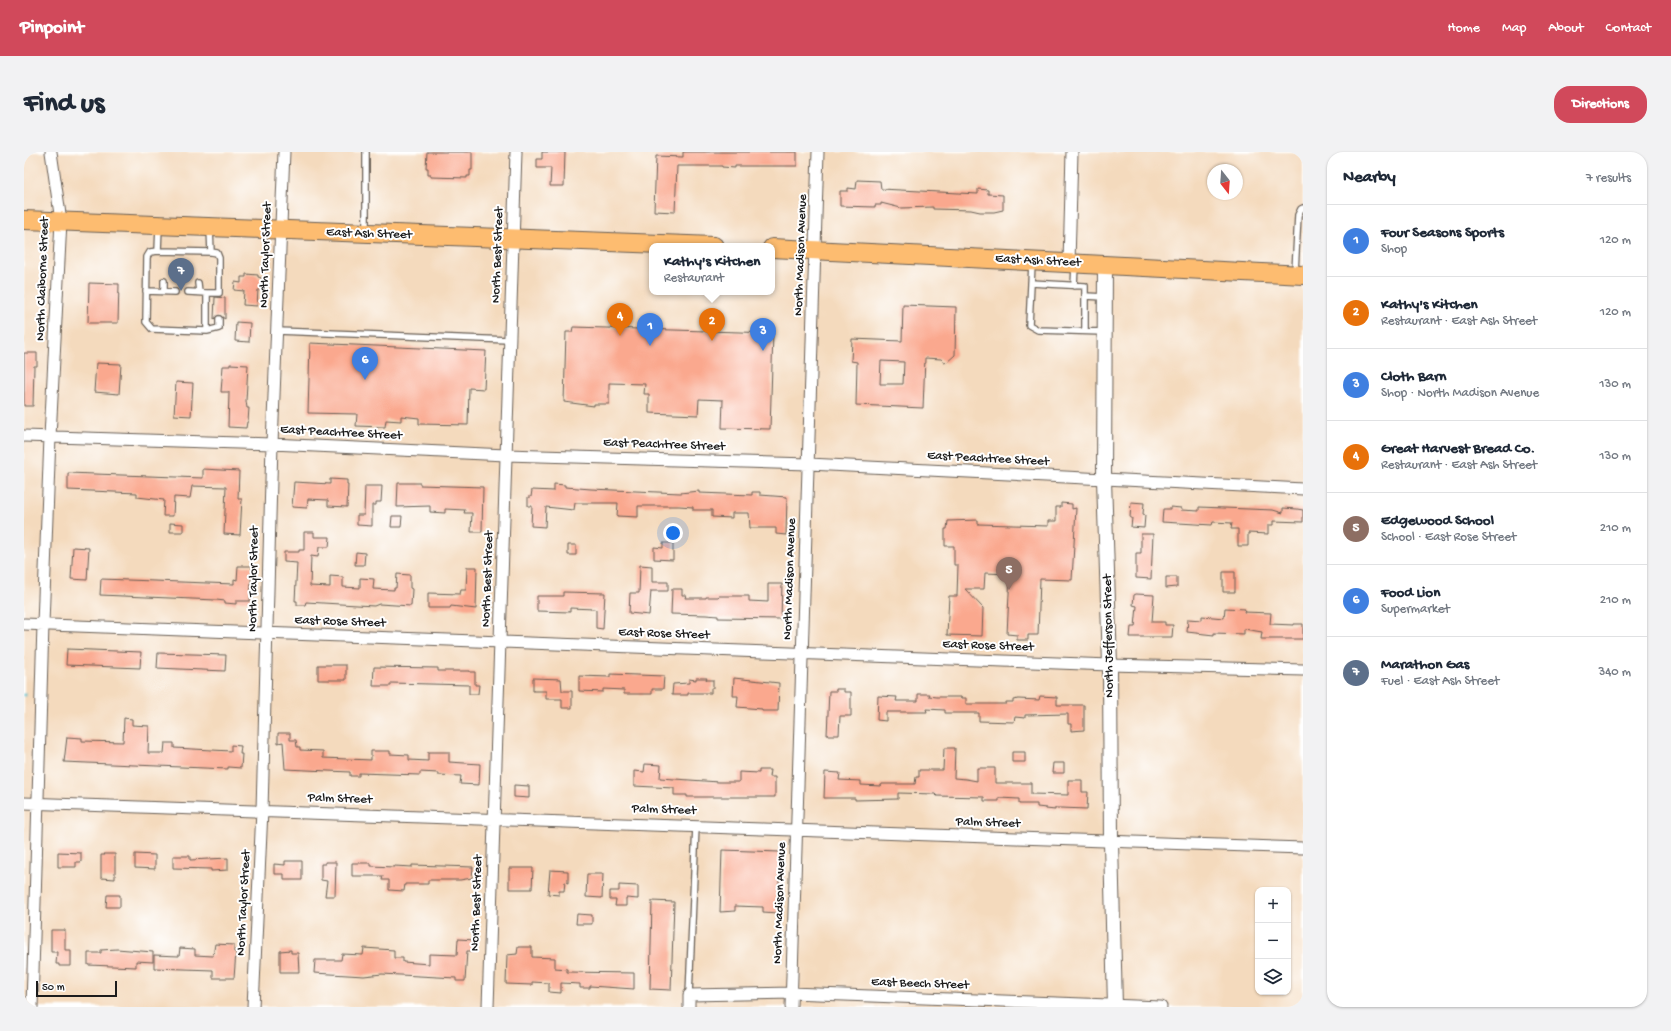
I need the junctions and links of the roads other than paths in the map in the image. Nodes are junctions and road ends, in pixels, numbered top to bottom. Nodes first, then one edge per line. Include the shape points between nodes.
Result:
1 (52, 152) edge
2 (284, 152) edge
3 (366, 152) edge
4 (516, 152) edge
5 (818, 152) edge
6 (1072, 152) edge
7 (1303, 208) edge
8 (24, 220) edge
9 (61, 221) junction
10 (159, 225) junction
11 (210, 227) junction
12 (281, 230) junction
13 (366, 234) junction
14 (512, 240) junction
15 (649, 244) edge
16 (775, 248) edge
17 (815, 249) junction
18 (166, 250) junction
19 (158, 251) junction
20 (182, 251) junction
21 (198, 252) junction
22 (211, 252) junction
23 (165, 258) dead end
24 (182, 258) dead end
25 (198, 259) dead end
26 (1032, 261) junction
27 (1072, 264) junction
28 (1105, 264) junction
29 (1299, 275) edge
30 (164, 281) dead end
31 (198, 283) dead end
32 (1031, 283) junction
33 (1074, 286) junction
34 (146, 291) junction
35 (164, 291) junction
36 (175, 292) dead end
37 (188, 292) dead end
38 (199, 292) junction
39 (207, 293) junction
40 (1085, 296) junction
41 (1105, 297) junction
42 (219, 319) dead end
43 (207, 331) junction
44 (277, 331) junction
45 (1085, 332) junction
46 (1105, 332) junction
47 (509, 340) junction
48 (24, 436) edge
49 (50, 437) junction
50 (272, 444) junction
51 (506, 455) junction
52 (809, 464) junction
53 (1104, 479) junction
54 (1303, 489) edge
55 (24, 624) edge
56 (43, 624) junction
57 (267, 633) junction
58 (499, 642) junction
59 (801, 653) junction
60 (1110, 665) junction
61 (1303, 670) edge
62 (38, 802) junction
63 (24, 803) edge
64 (262, 810) junction
65 (494, 818) junction
66 (696, 826) junction
67 (797, 829) junction
68 (1111, 842) junction
69 (1303, 848) edge
70 (791, 993) junction
71 (689, 995) junction
72 (1115, 1006) edge
73 (32, 1007) edge
74 (253, 1007) edge
75 (488, 1007) edge
76 (688, 1007) edge
77 (791, 1007) edge
78 (1161, 1007) edge

1 - 9 street, North Claiborne Street
2 - 12 street, North Taylor Street
3 - 13 lane
4 - 14 street, North Best Street
5 - 17 street, North Madison Avenue
6 - 27 street
7 - 29 lane via 1298,215
8 - 9 main road, East Ash Street
9 - 10 main road, East Ash Street
9 - 49 street, North Claiborne Street
10 - 11 main road, East Ash Street
10 - 19 lane
11 - 12 main road, East Ash Street
11 - 22 lane
12 - 13 main road, East Ash Street
12 - 44 street, North Taylor Street
13 - 14 main road, East Ash Street
14 - 15 main road, East Ash Street
14 - 47 street, North Best Street
16 - 17 main road, East Ash Street
17 - 26 main road, East Ash Street
17 - 52 street, North Madison Avenue
18 - 19 lane
18 - 20 lane
18 - 23 lane
19 - 34 lane via 150,252 147,257
20 - 21 lane
20 - 24 lane
21 - 22 lane
21 - 25 lane
22 - 39 lane via 217,253 219,258 219,295
26 - 27 main road, East Ash Street
26 - 32 lane
27 - 28 main road, East Ash Street
27 - 33 lane
28 - 29 main road, East Ash Street
28 - 41 street, North Jefferson Street
30 - 35 lane
31 - 38 lane
32 - 33 lane
32 - 45 lane via 1029,325 1038,330
33 - 40 lane via 1085,286
34 - 35 lane
34 - 43 lane via 146,322 152,329
35 - 36 lane
37 - 38 lane
38 - 39 lane
39 - 43 lane
40 - 41 lane
40 - 45 lane
41 - 46 street, North Jefferson Street
42 - 43 lane via 219,328
44 - 47 lane
44 - 50 street, North Taylor Street
45 - 46 lane
46 - 53 street, North Jefferson Street
47 - 51 street, North Best Street
48 - 49 street, East Peachtree Street
49 - 50 street, East Peachtree Street
49 - 56 street, North Claiborne Street
50 - 51 street, East Peachtree Street
50 - 57 street, North Taylor Street
51 - 52 street, East Peachtree Street
51 - 58 street, North Best Street
52 - 53 street, East Peachtree Street
52 - 59 street, North Madison Avenue
53 - 54 street, East Peachtree Street
53 - 60 street, North Jefferson Street
55 - 56 street, East Rose Street
56 - 57 street, East Rose Street
56 - 62 street, North Claiborne Street
57 - 58 street, East Rose Street
57 - 64 street, North Taylor Street
58 - 59 street, East Rose Street
58 - 65 street, North Best Street
59 - 60 street, East Rose Street
59 - 67 street, North Madison Avenue
60 - 61 street, East Rose Street
60 - 68 street, North Jefferson Street
62 - 63 street, Palm Street
62 - 64 street, Palm Street
62 - 73 street, North Claiborne Street
64 - 65 street, Palm Street
64 - 74 street, North Taylor Street
65 - 66 street, Palm Street
65 - 75 street, North Best Street
66 - 67 street, Palm Street
66 - 71 lane
67 - 68 street, Palm Street
67 - 70 street, North Madison Avenue
68 - 69 street, Palm Street
68 - 72 street, North Jefferson Street
70 - 71 street, East Beech Street
70 - 72 street, East Beech Street
70 - 77 street, North Madison Avenue
71 - 76 street
72 - 78 street, East Beech Street

